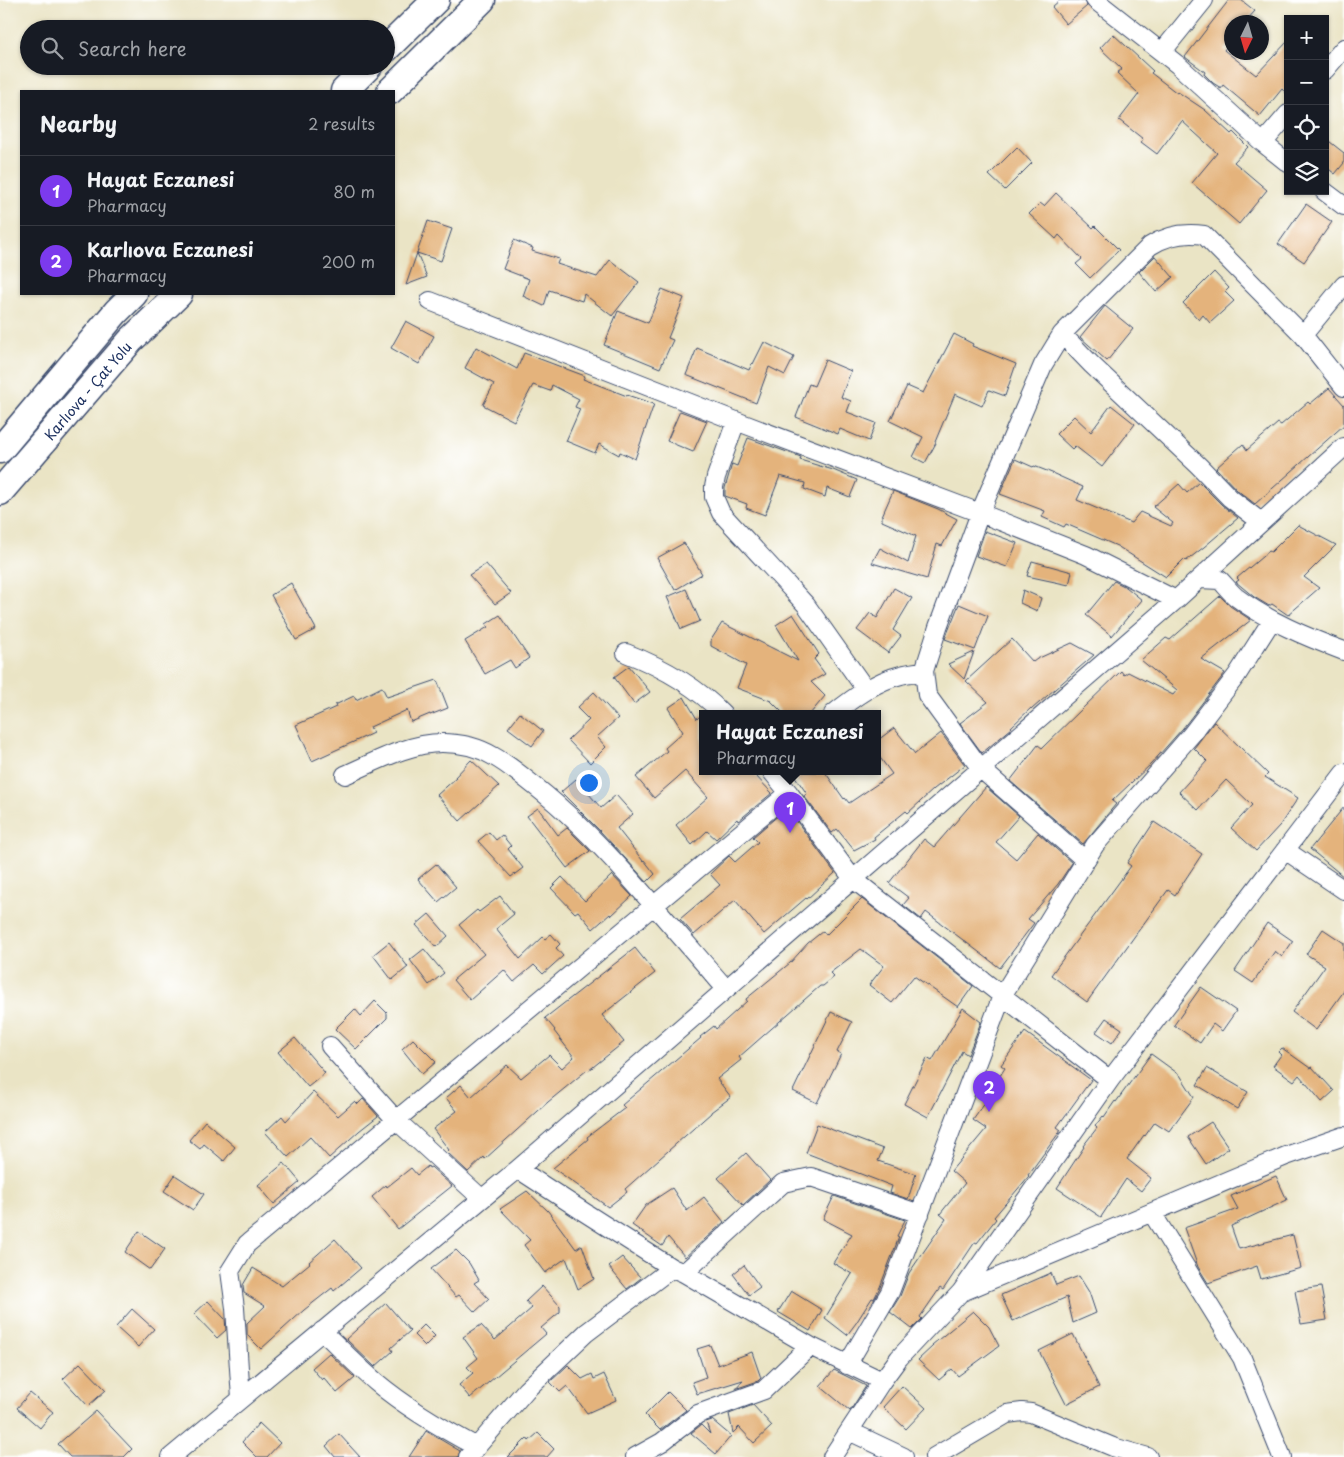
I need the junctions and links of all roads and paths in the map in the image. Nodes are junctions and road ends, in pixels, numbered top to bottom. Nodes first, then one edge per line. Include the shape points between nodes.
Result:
1 (436, 0) edge
2 (482, 0) edge
3 (1095, 0) edge
4 (1204, 0) edge
5 (395, 40) edge
6 (1344, 48) edge
7 (1162, 52) junction
8 (1329, 65) edge
9 (360, 75) edge
10 (345, 90) edge
11 (391, 90) edge
12 (1284, 119) edge
13 (1263, 143) junction
14 (1284, 160) edge
15 (1329, 195) edge
16 (1344, 206) edge
17 (1344, 285) edge
18 (133, 295) edge
19 (178, 295) edge
20 (430, 301) dead end
21 (1062, 334) junction
22 (1303, 335) junction
23 (1344, 387) edge
24 (736, 422) junction
25 (1344, 446) edge
26 (0, 450) edge
27 (0, 492) edge
28 (980, 513) junction
29 (1261, 522) junction
30 (1199, 579) junction
31 (1176, 600) junction
32 (1272, 620) junction
33 (1344, 651) edge
34 (626, 653) dead end
35 (924, 671) junction
36 (866, 690) junction
37 (718, 710) edge
38 (838, 710) edge
39 (981, 769) junction
40 (1344, 773) edge
41 (345, 775) dead end
42 (774, 775) edge
43 (789, 793) junction
44 (1285, 850) junction
45 (1085, 860) junction
46 (853, 879) junction
47 (1344, 890) edge
48 (654, 905) junction
49 (726, 989) junction
50 (1002, 996) junction
51 (330, 1046) dead end
52 (1110, 1080) junction
53 (396, 1120) junction
54 (1344, 1136) edge
55 (518, 1169) junction
56 (481, 1198) junction
57 (1152, 1213) junction
58 (920, 1214) junction
59 (678, 1271) junction
60 (961, 1292) junction
61 (322, 1331) junction
62 (810, 1346) junction
63 (847, 1365) junction
64 (882, 1381) junction
65 (241, 1399) junction
66 (849, 1431) junction
67 (472, 1452) edge
68 (171, 1457) edge
69 (635, 1457) edge
70 (832, 1457) edge
71 (904, 1457) edge
72 (934, 1457) edge
73 (1148, 1457) edge
74 (1282, 1457) edge

1 - 5 highway
2 - 11 highway
3 - 7 street
4 - 7 street
6 - 8 street
7 - 13 street
9 - 10 highway
12 - 13 street
13 - 14 street
15 - 16 street
17 - 22 street
18 - 26 highway, Karlıova - Çat Yolu
19 - 27 highway, Karlıova - Çat Yolu via 131,340
20 - 24 street
21 - 22 street via 1150,246 1166,237 1184,233 1204,235
21 - 28 street via 1043,365
21 - 29 street via 1230,498
22 - 23 street
24 - 28 street
24 - 36 street via 716,476 714,497 717,505 806,605
25 - 29 street
28 - 31 street via 1086,555
28 - 35 street
29 - 30 street
30 - 31 street
30 - 32 street via 1220,580 1236,596
31 - 39 street
32 - 33 street
32 - 45 street via 1237,675 1191,735 1095,844
34 - 37 street via 676,677
35 - 36 street via 901,675
35 - 39 street via 927,695
36 - 38 street
39 - 45 street
39 - 46 street
40 - 44 street
41 - 48 street via 426,744 460,745 492,755 572,818
42 - 43 street
43 - 46 street
43 - 48 street
44 - 47 street
44 - 52 street
45 - 50 street
46 - 49 street
46 - 50 street
48 - 49 street
48 - 53 street
49 - 55 street
50 - 52 street
50 - 58 street
51 - 53 street
52 - 60 street
53 - 56 street
53 - 65 street via 247,1244 230,1270
54 - 57 street via 1286,1156
55 - 56 street
55 - 59 street
56 - 61 street
57 - 60 street
57 - 74 street via 1242,1358
58 - 59 street via 811,1177 783,1183
58 - 63 street via 890,1292
59 - 62 street
59 - 67 street via 586,1333 526,1390
60 - 64 street via 899,1358
61 - 65 street
61 - 67 street via 369,1376 406,1405 452,1434
62 - 63 street
62 - 69 street via 764,1390 698,1414 662,1442
63 - 64 street
64 - 66 street
65 - 68 street
66 - 70 street
66 - 71 street
72 - 73 street via 1007,1414 1022,1412

